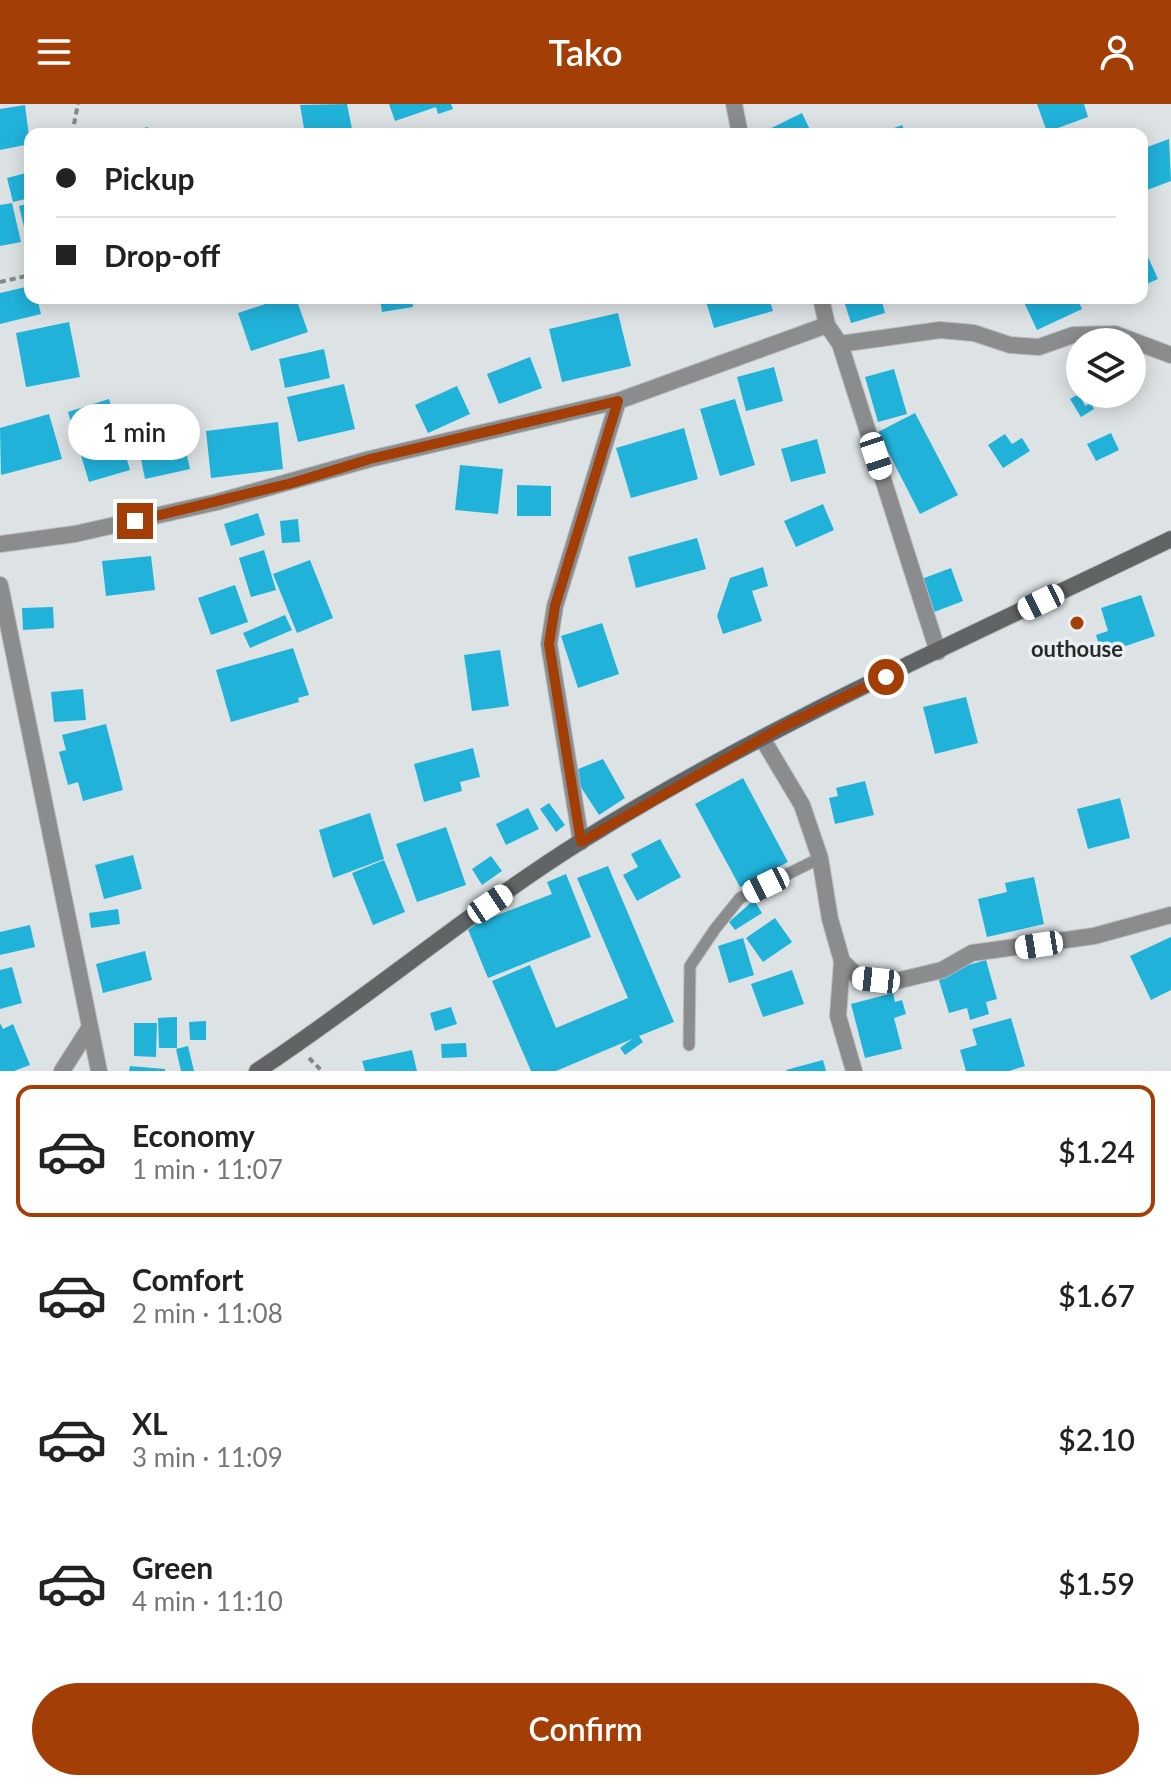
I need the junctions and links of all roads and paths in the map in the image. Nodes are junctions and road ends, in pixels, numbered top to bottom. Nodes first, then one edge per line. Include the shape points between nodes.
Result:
1 (78, 104) edge
2 (734, 104) edge
3 (73, 128) edge
4 (739, 128) edge
5 (24, 276) edge
6 (0, 282) edge
7 (822, 304) edge
8 (827, 325) junction
9 (840, 344) junction
10 (1171, 355) edge
11 (618, 401) junction
12 (1171, 539) edge
13 (0, 544) edge
14 (0, 585) edge
15 (938, 652) junction
16 (762, 738) junction
17 (581, 842) junction
18 (820, 858) junction
19 (1171, 915) edge
20 (842, 961) junction
21 (90, 1027) junction
22 (689, 1045) dead end
23 (62, 1071) edge
24 (99, 1071) edge
25 (257, 1071) edge
26 (854, 1071) edge

1 - 3 path
2 - 4 street
5 - 6 path
7 - 8 street
8 - 9 street
8 - 11 street
9 - 10 street via 940,330 1039,347 1073,335 1115,334
9 - 15 street
11 - 13 street via 162,515
11 - 17 street via 555,606 549,644
12 - 15 street
14 - 21 street
15 - 16 street
16 - 17 street
16 - 18 street via 802,805
17 - 25 street
18 - 20 street
18 - 22 lane via 740,898 715,929 690,966
19 - 20 street via 1094,936 972,953 942,970 892,982 860,979
20 - 26 street via 838,1016
21 - 23 street
21 - 24 street

